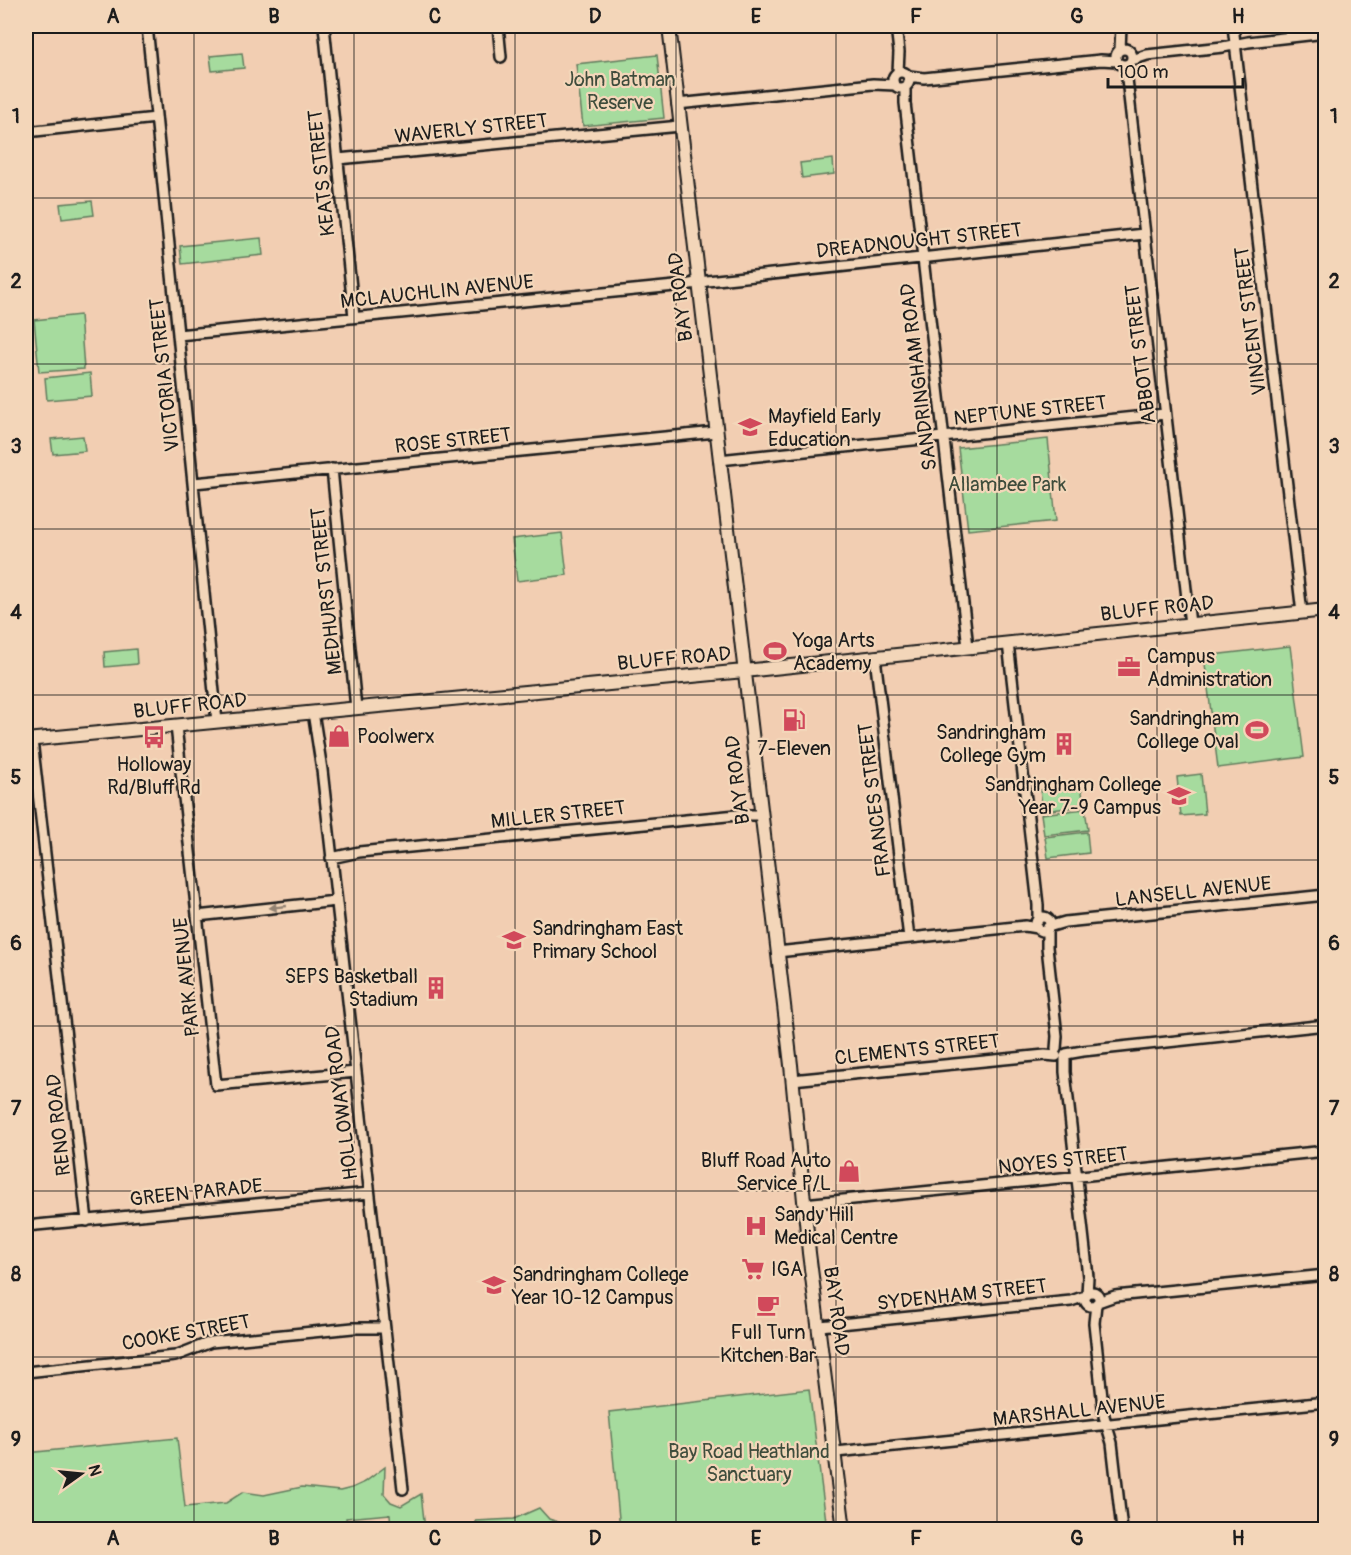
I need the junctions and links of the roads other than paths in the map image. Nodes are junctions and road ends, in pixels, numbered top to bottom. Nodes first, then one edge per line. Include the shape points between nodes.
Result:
1 (147, 26) edge
2 (324, 26) edge
3 (498, 26) edge
4 (669, 26) edge
5 (896, 26) edge
6 (1233, 26) edge
7 (1121, 28) edge
8 (1326, 33) edge
9 (1235, 45) junction
10 (501, 57) dead end
11 (1124, 57) junction
12 (902, 80) junction
13 (677, 104) junction
14 (156, 118) junction
15 (680, 126) junction
16 (26, 132) edge
17 (338, 159) junction
18 (1144, 234) junction
19 (923, 258) junction
20 (698, 283) junction
21 (354, 317) junction
22 (178, 335) junction
23 (1165, 414) junction
24 (716, 432) junction
25 (943, 437) junction
26 (719, 460) junction
27 (332, 470) junction
28 (194, 483) junction
29 (1326, 610) edge
30 (1302, 613) junction
31 (1190, 624) junction
32 (1008, 643) junction
33 (968, 648) junction
34 (875, 657) junction
35 (744, 671) junction
36 (356, 708) junction
37 (313, 712) junction
38 (217, 722) junction
39 (176, 726) junction
40 (29, 740) edge
41 (761, 814) junction
42 (331, 854) junction
43 (1326, 895) edge
44 (336, 901) junction
45 (197, 916) junction
46 (1043, 924) junction
47 (909, 938) junction
48 (777, 952) junction
49 (1326, 1025) edge
50 (1061, 1053) junction
51 (356, 1072) junction
52 (792, 1080) junction
53 (1326, 1151) edge
54 (1076, 1176) junction
55 (369, 1193) junction
56 (804, 1204) junction
57 (87, 1221) junction
58 (26, 1226) edge
59 (1326, 1275) edge
60 (1091, 1299) junction
61 (384, 1325) junction
62 (820, 1326) junction
63 (26, 1372) edge
64 (1326, 1402) edge
65 (1107, 1425) junction
66 (836, 1452) junction
67 (403, 1489) dead end
68 (844, 1530) edge
69 (1122, 1530) edge

1 - 14 street, VICTORIA STREET
2 - 17 street, KEATS STREET
3 - 10 street
4 - 13 main road, BAY ROAD
5 - 12 street, SANDRINGHAM ROAD
6 - 9 street, VINCENT STREET
7 - 11 street, ABBOTT STREET
8 - 9 street
9 - 11 street
9 - 30 street, VINCENT STREET
11 - 12 street
11 - 18 street, ABBOTT STREET
12 - 13 street
12 - 19 street, SANDRINGHAM ROAD
13 - 15 main road, BAY ROAD
14 - 16 street
14 - 22 street, VICTORIA STREET
15 - 17 street, WAVERLY STREET
15 - 20 main road, BAY ROAD
17 - 21 street, KEATS STREET
18 - 19 street, DREADNOUGHT STREET
18 - 23 street, ABBOTT STREET
19 - 20 street, DREADNOUGHT STREET
19 - 25 street, SANDRINGHAM ROAD
20 - 21 street, MCLAUCHLIN AVENUE
20 - 24 main road, BAY ROAD
21 - 22 street, MCLAUCHLIN AVENUE
22 - 28 street, VICTORIA STREET
23 - 25 street, NEPTUNE STREET
23 - 31 street, ABBOTT STREET
24 - 26 main road, BAY ROAD
24 - 27 street, ROSE STREET
25 - 26 street, NEPTUNE STREET
25 - 33 street, SANDRINGHAM ROAD
26 - 35 main road, BAY ROAD
27 - 28 street, ROSE STREET
27 - 36 street, MEDHURST STREET
28 - 38 street, VICTORIA STREET
29 - 30 main road, BLUFF ROAD
30 - 31 main road, BLUFF ROAD
31 - 32 main road, BLUFF ROAD
32 - 33 main road, BLUFF ROAD
32 - 46 street
33 - 34 main road, BLUFF ROAD
34 - 35 main road, BLUFF ROAD
34 - 47 street, FRANCES STREET
35 - 36 main road, BLUFF ROAD
35 - 41 main road, BAY ROAD
36 - 37 main road, BLUFF ROAD
37 - 38 main road, BLUFF ROAD
37 - 42 street, HOLLOWAY ROAD
38 - 39 main road, BLUFF ROAD
39 - 40 main road, BLUFF ROAD
39 - 45 street, PARK AVENUE
40 - 57 street, RENO ROAD
41 - 42 street, MILLER STREET
41 - 48 main road, BAY ROAD
42 - 44 street, HOLLOWAY ROAD
43 - 46 street, LANSELL AVENUE
44 -> 45 street
44 - 51 street, HOLLOWAY ROAD
45 - 51 street, PARK AVENUE via 216,1085
46 - 47 street, LANSELL AVENUE
46 - 50 street
47 - 48 street, LANSELL AVENUE
48 - 52 main road, BAY ROAD
49 - 50 street, CLEMENTS STREET
50 - 52 street, CLEMENTS STREET
50 - 54 street
51 - 55 street, HOLLOWAY ROAD
52 - 56 main road, BAY ROAD
53 - 54 street, NOYES STREET
54 - 56 street, NOYES STREET
54 - 60 street
55 - 57 street, GREEN PARADE
55 - 61 street, HOLLOWAY ROAD
56 - 62 main road, BAY ROAD
57 - 58 street, GREEN PARADE
59 - 60 street
60 - 62 street, SYDENHAM STREET
60 - 65 street
61 - 63 street, COOKE STREET via 212,1342 175,1356
61 - 67 street, HOLLOWAY ROAD
62 - 66 main road, BAY ROAD
64 - 65 street, MARSHALL AVENUE
65 - 66 street, MARSHALL AVENUE
65 - 69 street
66 - 68 main road, BAY ROAD

